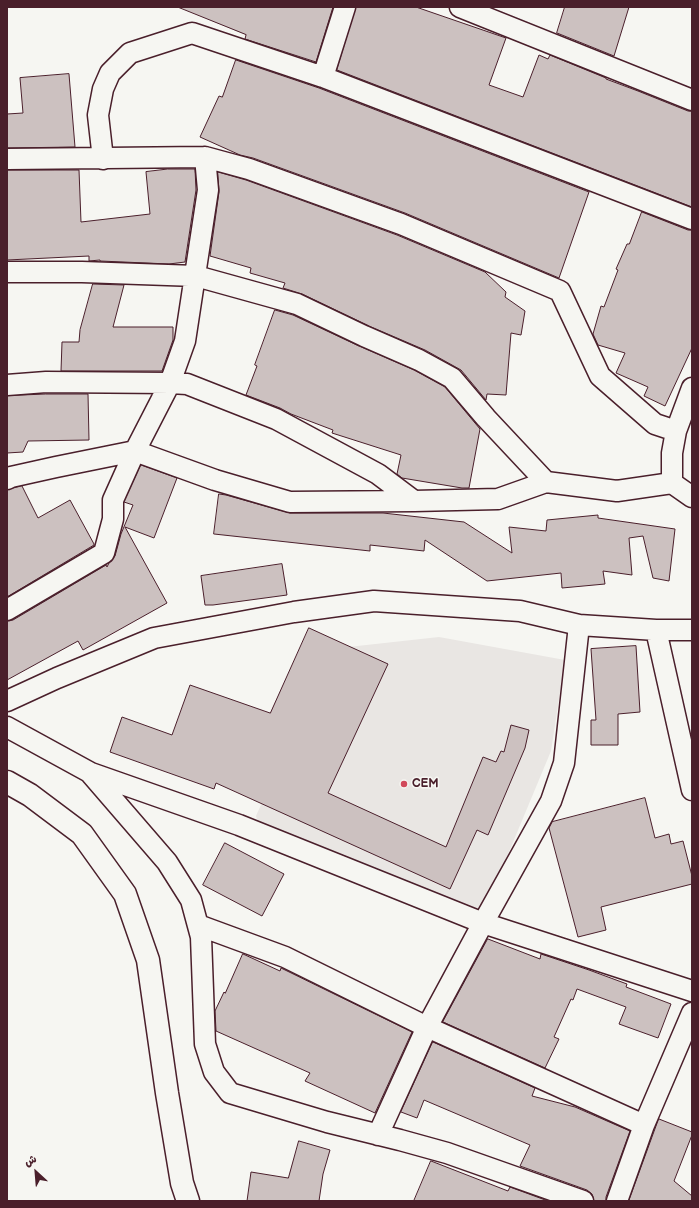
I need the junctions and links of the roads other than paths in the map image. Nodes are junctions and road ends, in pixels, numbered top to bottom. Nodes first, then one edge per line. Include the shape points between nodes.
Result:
1 (345, 7) edge
2 (460, 7) edge
3 (323, 77) junction
4 (692, 100) edge
5 (204, 157) junction
6 (7, 159) edge
7 (103, 159) junction
8 (692, 219) edge
9 (7, 272) edge
10 (196, 276) junction
11 (170, 383) junction
12 (7, 385) edge
13 (692, 388) edge
14 (676, 431) junction
15 (135, 451) junction
16 (7, 479) edge
17 (546, 482) junction
18 (672, 483) junction
19 (692, 497) edge
20 (414, 501) junction
21 (7, 610) edge
22 (579, 625) junction
23 (656, 630) junction
24 (692, 630) edge
25 (7, 701) edge
26 (7, 727) edge
27 (91, 774) junction
28 (7, 782) edge
29 (692, 790) edge
30 (483, 923) junction
31 (198, 925) junction
32 (692, 991) edge
33 (692, 1013) edge
34 (427, 1027) junction
35 (644, 1125) junction
36 (378, 1135) junction
37 (188, 1201) edge
38 (583, 1201) edge
39 (617, 1201) edge

1 - 3 street
2 - 4 street
3 - 7 street via 192,34 130,52 110,73 103,89 98,115
3 - 8 street
5 - 7 street
5 - 10 street via 208,190
5 - 14 street via 249,169 401,224 560,291 600,376 655,424
6 - 7 street
9 - 10 street
10 - 11 street via 185,341
10 - 17 street via 297,304 419,360 452,378
11 - 12 street via 46,382
11 - 15 street
11 - 20 street via 188,384 276,419 378,474
13 - 14 street
14 - 18 street via 672,452
15 - 16 street
15 - 20 street via 215,480 290,502
15 - 21 street via 113,500 113,519 104,553
17 - 18 street via 617,491
17 - 20 street via 498,499
18 - 19 street
22 - 23 street
22 - 25 street via 520,611 374,601 294,612 154,638
22 - 30 street via 564,763 551,801
23 - 24 street
23 - 29 street
26 - 27 street
27 - 30 street via 239,825
27 - 31 street via 167,862 191,900
28 - 37 main road via 30,795 82,834 124,894 148,960 168,1100 182,1183
30 - 32 street
30 - 34 street
31 - 34 street via 285,957
31 - 36 street via 202,937 205,1044 214,1072 230,1093
33 - 35 street
34 - 35 street
34 - 36 street
35 - 39 street
36 - 38 street via 447,1153

